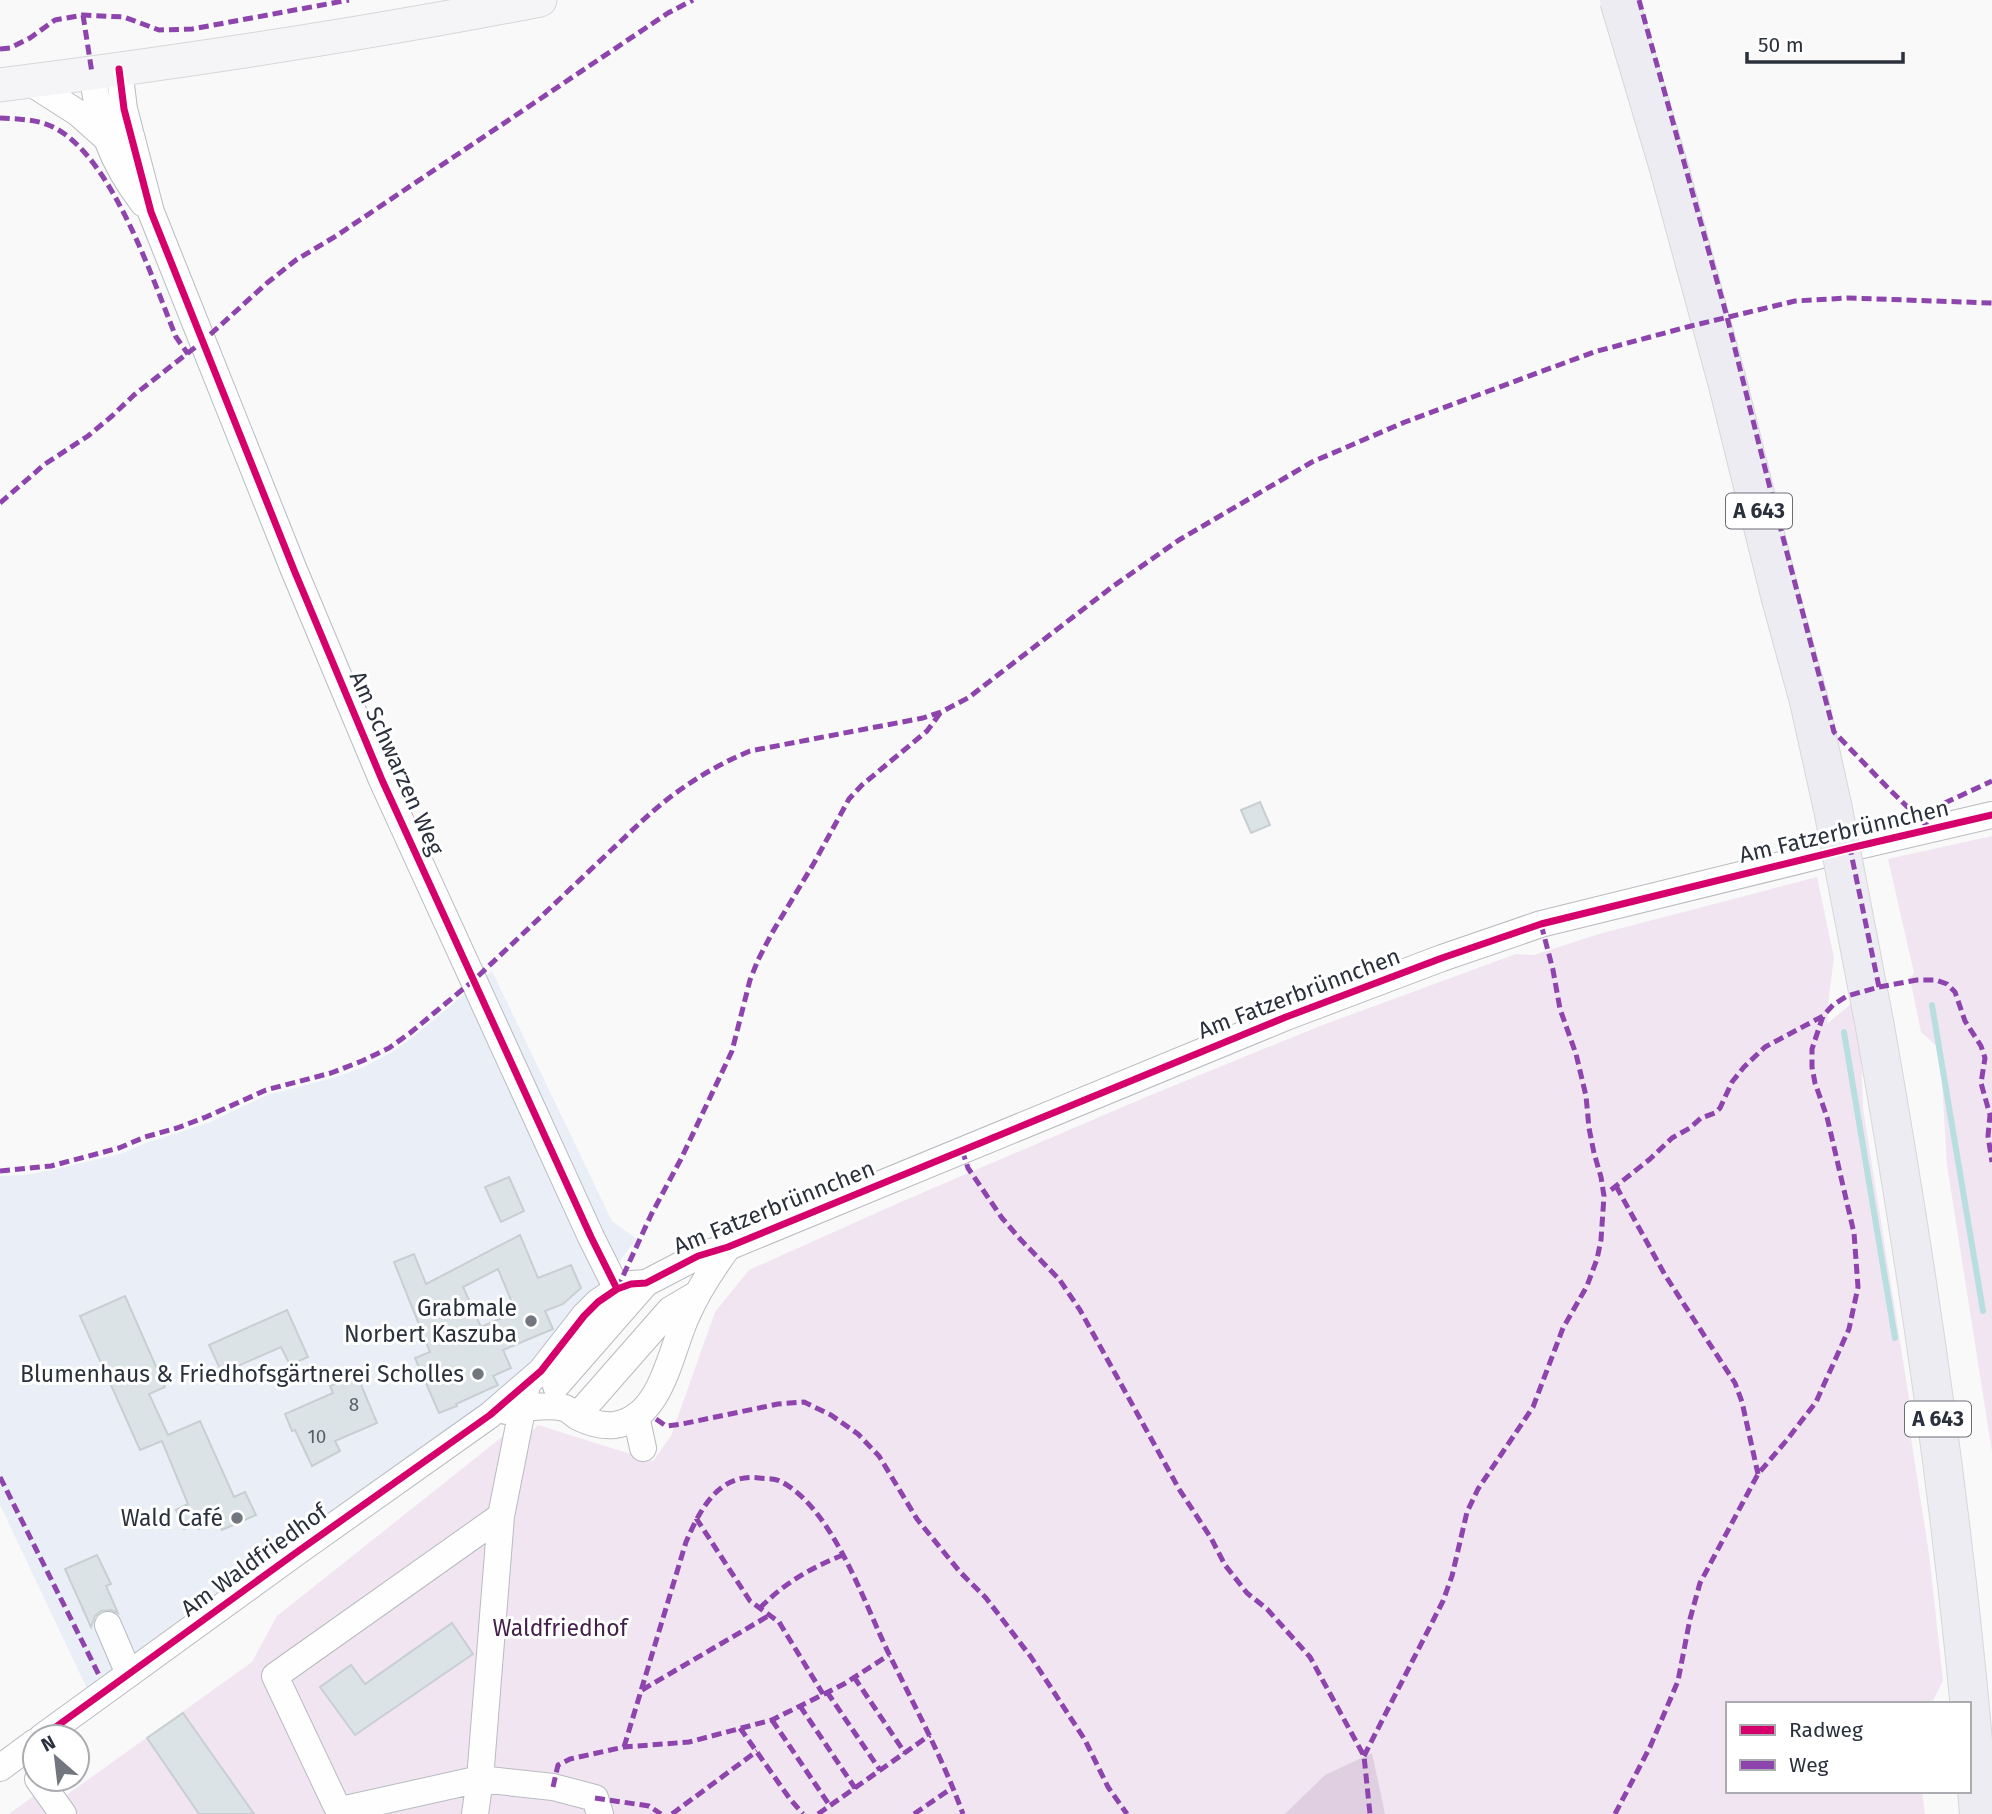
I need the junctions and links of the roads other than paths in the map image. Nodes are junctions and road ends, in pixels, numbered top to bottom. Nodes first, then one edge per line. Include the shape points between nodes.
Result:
1 (540, 0) edge
2 (1619, 0) edge
3 (1646, 0) edge
4 (106, 71) junction
5 (14, 83) edge
6 (105, 137) junction
7 (151, 212) junction
8 (1992, 815) edge
9 (1885, 1025) junction
10 (728, 1247) junction
11 (646, 1283) junction
12 (617, 1289) junction
13 (674, 1322) junction
14 (554, 1356) junction
15 (525, 1397) junction
16 (567, 1404) junction
17 (636, 1416) junction
18 (643, 1448) dead end
19 (501, 1516) junction
20 (108, 1625) dead end
21 (1992, 1668) edge
22 (129, 1674) junction
23 (1970, 1702) edge
24 (1971, 1709) edge
25 (61, 1723) edge
26 (480, 1779) junction
27 (48, 1793) edge
28 (340, 1812) edge
29 (63, 1814) edge
30 (475, 1814) edge
31 (600, 1814) edge
32 (1979, 1814) edge

1 - 4 main road via 337,37
2 - 9 highway, A 643, bridge via 1727,381
3 - 9 highway, A 643 via 1783,502 1843,762
4 - 5 main road
4 - 6 street, Am Schwarzen Weg via 98,111
4 - 7 street, Am Schwarzen Weg via 124,110
5 - 6 street, Am Schwarzen Weg via 78,113
6 - 7 street, Am Schwarzen Weg via 126,180
7 - 12 street, Am Schwarzen Weg via 382,780
8 - 10 street, Am Fatzerbrünnchen via 1541,924 1454,953 1286,1017
9 - 21 highway, A 643 via 1942,1280
9 - 23 highway, A 643 via 1898,1158 1938,1420
10 - 11 street, Am Fatzerbrünnchen via 698,1256
10 - 13 street
11 - 12 street
11 - 13 street
11 - 16 street
12 - 14 street via 584,1316
13 - 16 street
13 - 17 street via 659,1389
14 - 15 street
14 - 16 street
15 - 16 street via 553,1407
15 - 19 street
15 - 22 street, Am Waldfriedhof via 490,1415
16 - 17 street via 601,1425 616,1425
17 - 18 street
19 - 26 street
19 - 28 street via 275,1676
20 - 22 street
22 - 25 street, Am Waldfriedhof
24 - 32 highway, A 643
26 - 28 street
26 - 30 street
26 - 31 street via 554,1787 595,1798
27 - 29 street

